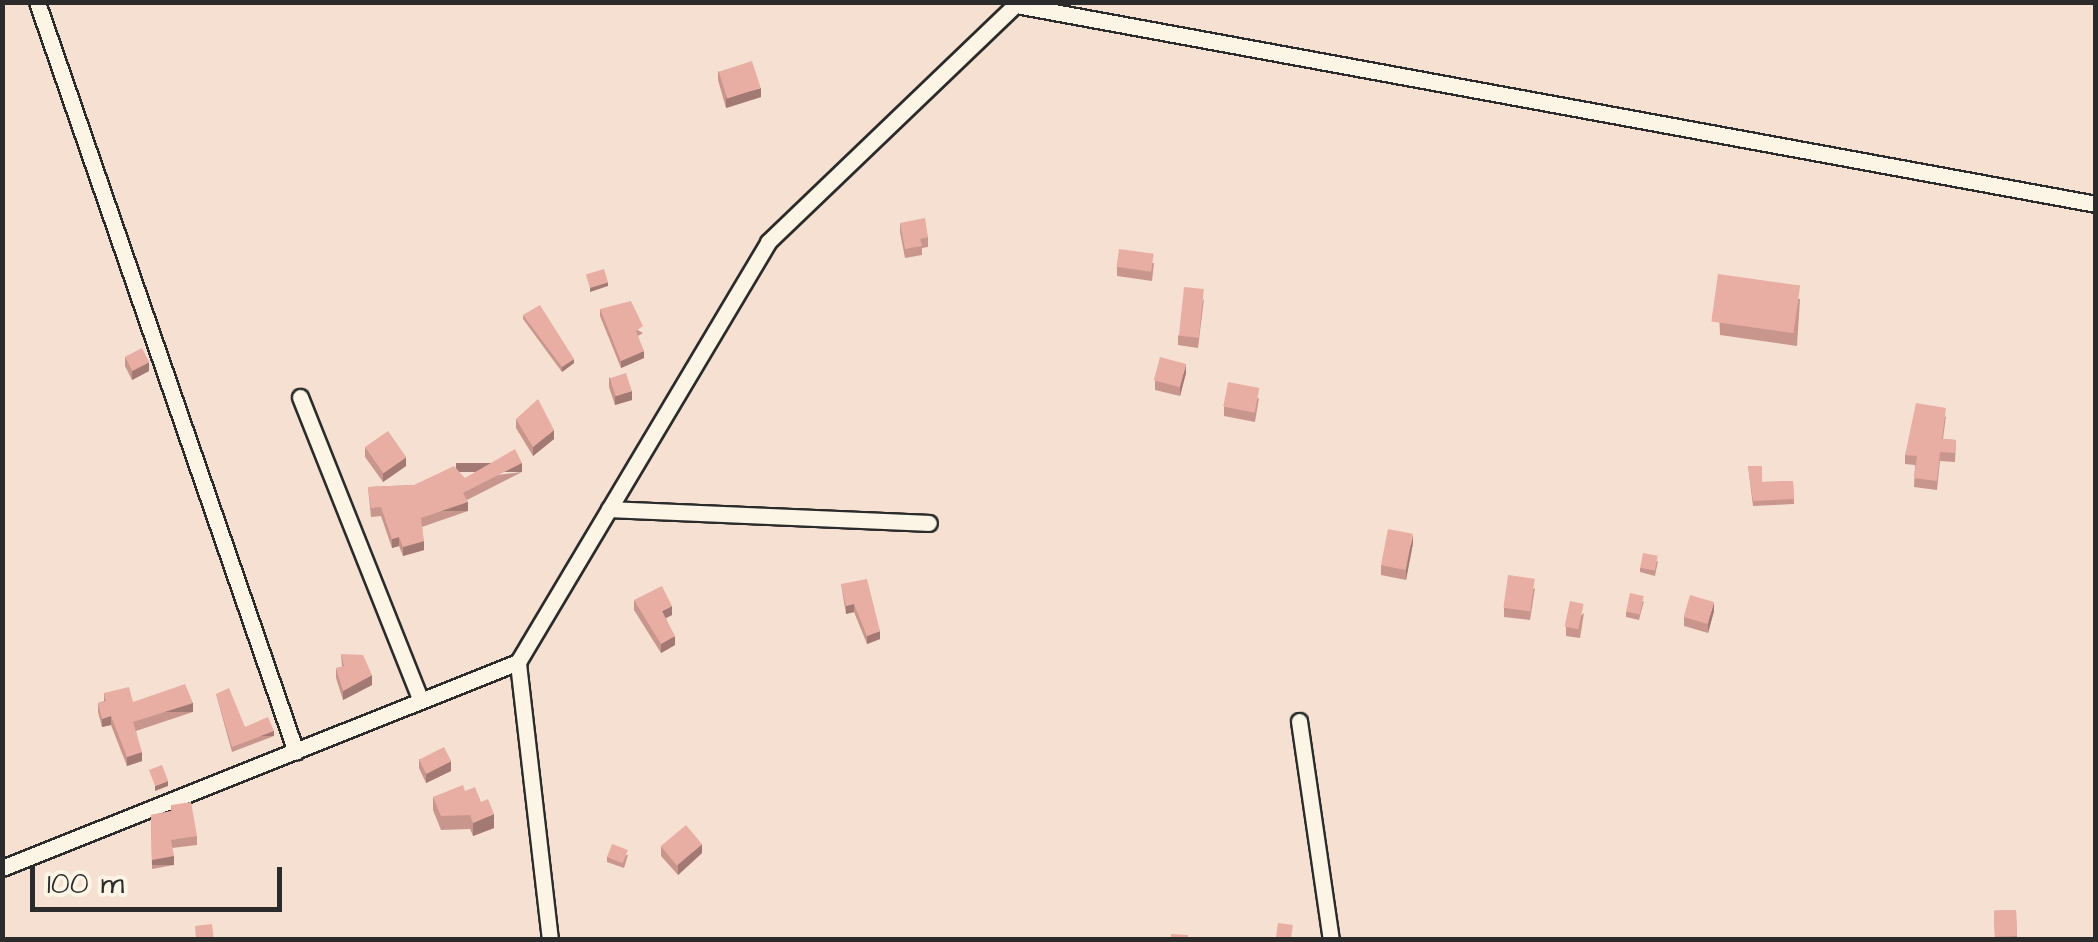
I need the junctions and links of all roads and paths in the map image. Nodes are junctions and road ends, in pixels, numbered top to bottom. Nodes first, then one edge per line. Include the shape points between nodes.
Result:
1 (37, 2) edge
2 (1017, 4) edge
3 (2096, 204) edge
4 (300, 397) dead end
5 (609, 509) junction
6 (930, 524) dead end
7 (518, 662) junction
8 (420, 698) junction
9 (1299, 721) dead end
10 (296, 752) junction
11 (2, 868) edge
12 (550, 940) edge
13 (1331, 940) edge

1 - 10 street
2 - 3 street
2 - 5 street via 768,242
4 - 8 street
5 - 6 street
5 - 7 street
7 - 8 street
7 - 12 street
8 - 10 street
9 - 13 street
10 - 11 street

